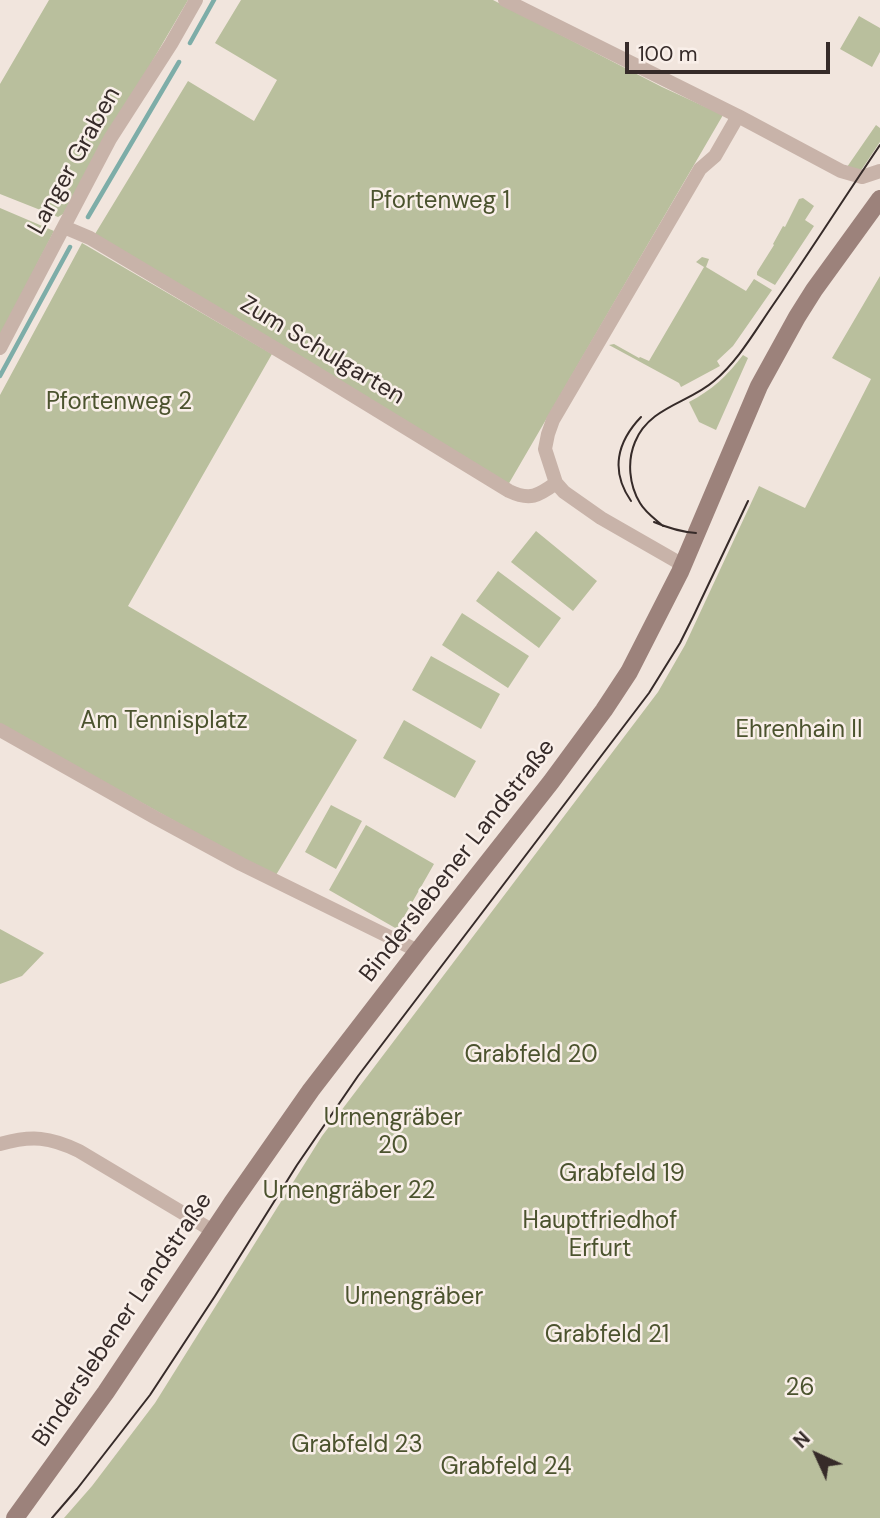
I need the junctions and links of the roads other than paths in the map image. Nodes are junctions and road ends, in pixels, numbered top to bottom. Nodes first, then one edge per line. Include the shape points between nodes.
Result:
1 (195, 0) edge
2 (505, 0) edge
3 (738, 117) junction
4 (880, 171) edge
5 (880, 199) edge
6 (64, 227) junction
7 (0, 348) edge
8 (556, 483) junction
9 (682, 565) junction
10 (0, 730) edge
11 (418, 951) junction
12 (0, 1144) edge
13 (213, 1231) junction
14 (15, 1518) edge

1 - 6 street, Langer Graben via 110,139
2 - 3 street
3 - 4 street via 841,172 862,177
3 - 8 street via 715,156 699,169 554,420 545,449
5 - 9 main road, Binderslebener Landstraße via 814,290 778,352 750,405
6 - 7 street, Langer Graben
6 - 8 street, Zum Schulgarten via 90,238 520,497 531,497
8 - 9 street via 601,518
9 - 11 main road, Binderslebener Landstraße via 629,671 604,710
10 - 11 street via 241,864
11 - 13 main road, Binderslebener Landstraße
12 - 13 street via 20,1138 59,1142
13 - 14 main road, Binderslebener Landstraße

